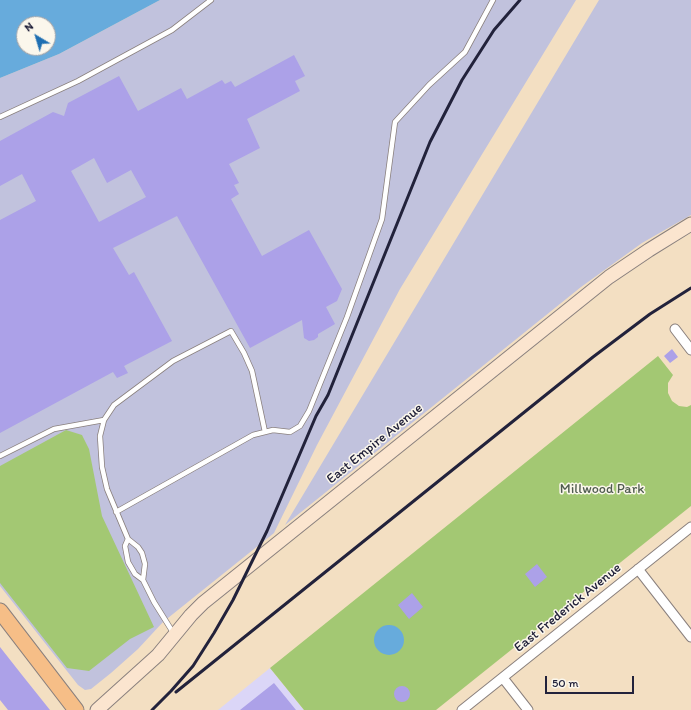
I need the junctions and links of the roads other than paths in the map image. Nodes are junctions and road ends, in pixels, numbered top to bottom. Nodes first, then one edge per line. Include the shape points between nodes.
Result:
1 (210, 0) edge
2 (492, 0) edge
3 (0, 117) edge
4 (691, 224) edge
5 (675, 330) dead end
6 (691, 350) edge
7 (104, 420) junction
8 (265, 432) junction
9 (0, 456) edge
10 (116, 512) junction
11 (691, 527) edge
12 (128, 539) junction
13 (638, 569) junction
14 (143, 580) junction
15 (0, 611) edge
16 (175, 635) junction
17 (691, 638) edge
18 (503, 678) junction
19 (76, 710) edge
20 (97, 710) edge
21 (462, 710) edge
22 (528, 710) edge

1 - 3 lane via 172,30 78,81
2 - 8 lane via 465,52 429,85 395,122 382,218 347,317 308,411 300,426 290,432
4 - 16 street, East Empire Avenue via 609,277 555,320 206,600
5 - 6 street
7 - 8 lane via 114,405 173,361 231,331 252,371
7 - 9 lane via 54,429
7 - 10 lane via 100,436 102,467
8 - 10 lane via 253,435
10 - 12 lane
11 - 13 street, East Frederick Avenue
12 - 14 lane via 142,553 145,564
12 - 14 lane via 125,546 128,562 135,574
13 - 17 street
13 - 18 street, East Frederick Avenue
14 - 16 lane
15 - 19 main road
16 - 20 street, East Empire Avenue via 151,662
18 - 21 street, East Frederick Avenue
18 - 22 street

